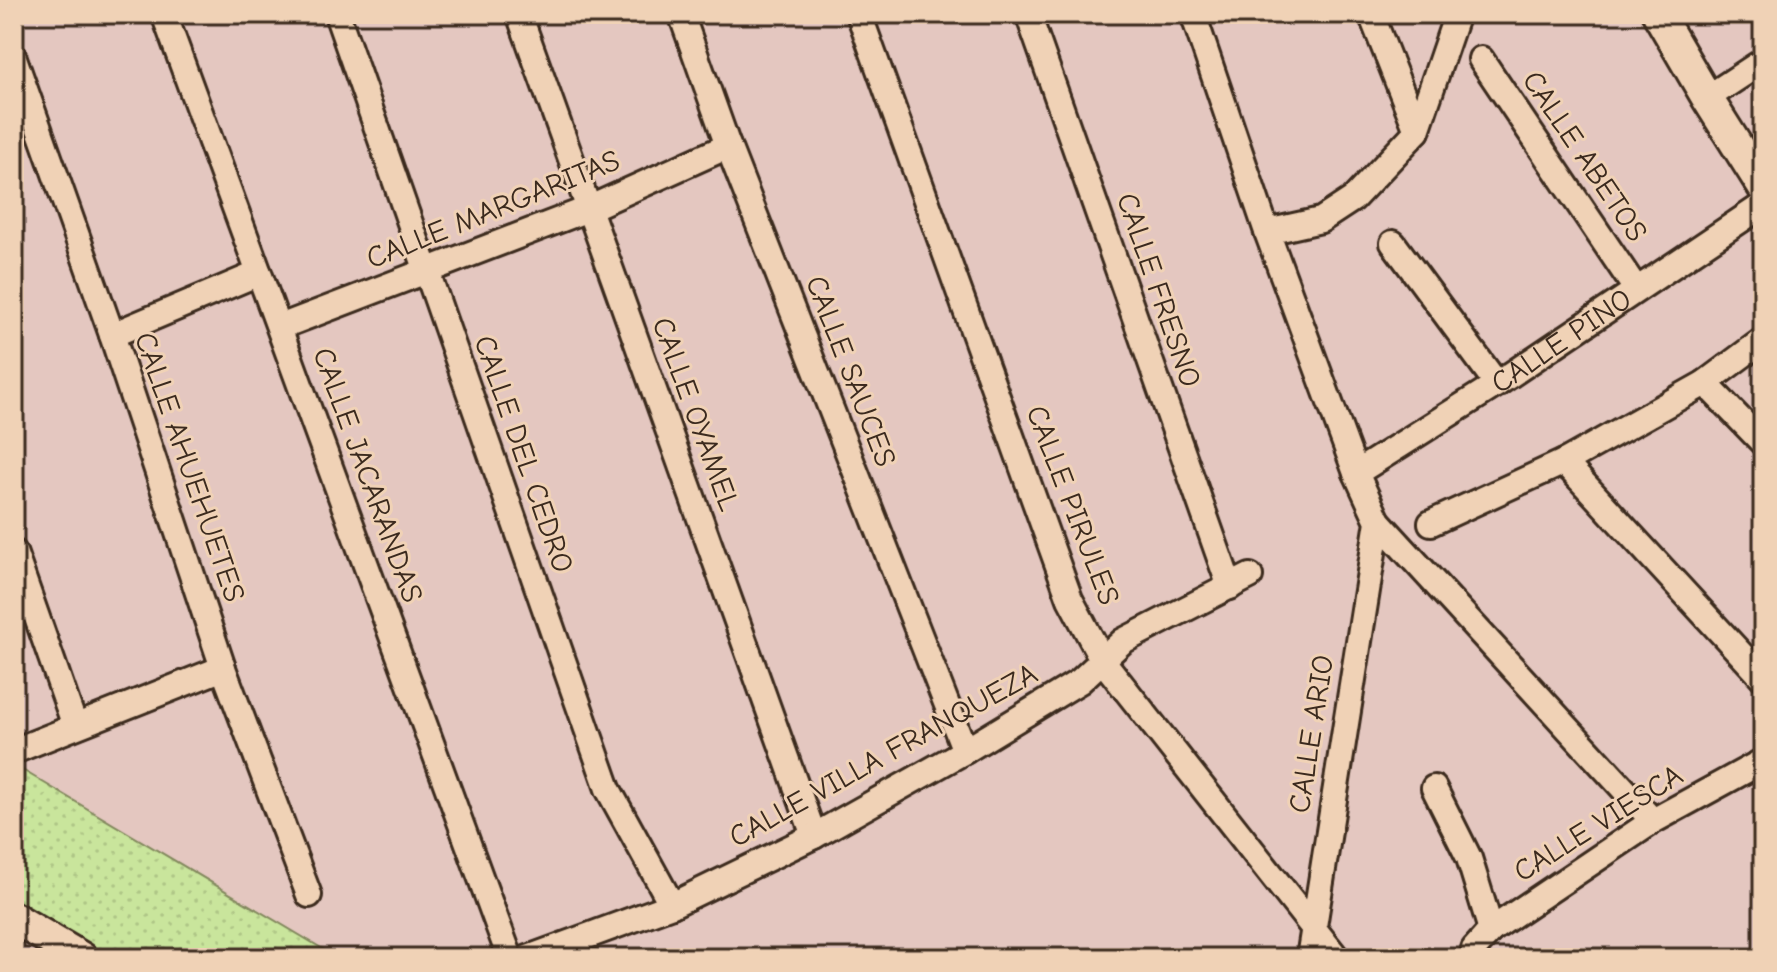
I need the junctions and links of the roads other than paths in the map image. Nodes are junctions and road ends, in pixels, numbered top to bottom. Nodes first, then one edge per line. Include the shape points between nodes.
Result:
1 (164, 14) edge
2 (337, 14) edge
3 (519, 14) edge
4 (681, 14) edge
5 (859, 14) edge
6 (1028, 14) edge
7 (1193, 14) edge
8 (1371, 14) edge
9 (1457, 14) edge
10 (1658, 14) edge
11 (14, 58) edge
12 (1481, 59) dead end
13 (1763, 61) edge
14 (1707, 98) junction
15 (1417, 131) junction
16 (728, 146) junction
17 (1763, 187) edge
18 (1763, 205) edge
19 (588, 209) junction
20 (1267, 232) junction
21 (1393, 243) dead end
22 (259, 273) junction
23 (426, 273) junction
24 (1636, 289) junction
25 (280, 327) junction
26 (112, 335) junction
27 (1763, 340) edge
28 (1705, 383) junction
29 (1497, 384) junction
30 (1763, 443) edge
31 (1564, 462) junction
32 (1356, 473) junction
33 (1378, 521) junction
34 (1431, 523) dead end
35 (14, 552) edge
36 (1240, 581) joint
37 (1103, 661) junction
38 (223, 668) junction
39 (1763, 678) edge
40 (75, 726) junction
41 (14, 751) edge
42 (965, 751) junction
43 (1763, 761) edge
44 (1434, 788) dead end
45 (1653, 821) junction
46 (814, 836) junction
47 (309, 895) dead end
48 (672, 905) junction
49 (14, 918) edge
50 (1312, 928) junction
51 (1491, 930) junction
52 (1473, 953) edge
53 (82, 958) edge
54 (510, 958) edge
55 (528, 958) edge
56 (1309, 958) edge
57 (1337, 958) edge

1 - 22 street, CALLE JACARANDAS
2 - 23 street, CALLE DEL CEDRO
3 - 19 street, CALLE OYAMEL
4 - 16 street, CALLE SAUCES
5 - 37 street, CALLE PIRULES via 1070,599
6 - 36 street, CALLE FRESNO
7 - 20 street
8 - 15 street
9 - 15 street
10 - 14 street
11 - 26 street, CALLE AHUEHUETES
12 - 24 street, CALLE ABETOS
13 - 14 street
14 - 17 street
15 - 20 street via 1353,199 1321,220
16 - 19 street, CALLE MARGARITAS
16 - 42 street, CALLE SAUCES
18 - 24 street, CALLE PINO
19 - 23 street, CALLE MARGARITAS
19 - 46 street, CALLE OYAMEL
20 - 32 street
21 - 29 street
22 - 25 street, CALLE JACARANDAS
22 - 26 street
23 - 25 street, CALLE MARGARITAS
23 - 48 street, CALLE DEL CEDRO via 608,789
24 - 29 street, CALLE PINO
25 - 54 street, CALLE JACARANDAS
26 - 38 street, CALLE AHUEHUETES
27 - 28 street
28 - 30 street
28 - 31 street
29 - 32 street, CALLE PINO
31 - 34 street
31 - 39 street
32 - 33 street
33 - 45 street
33 - 50 street, CALLE ARIO
35 - 40 street
36 - 37 street, CALLE VILLA FRANQUEZA via 1123,641
37 - 42 street, CALLE VILLA FRANQUEZA via 1080,681
37 - 50 street, CALLE PIRULES
38 - 40 street
38 - 47 street, CALLE AHUEHUETES
40 - 41 street
42 - 46 street, CALLE VILLA FRANQUEZA
43 - 45 street, CALLE VIESCA
44 - 51 street via 1469,858
45 - 51 street, CALLE VIESCA
46 - 48 street, CALLE VILLA FRANQUEZA
48 - 55 street, CALLE VILLA FRANQUEZA
49 - 53 street
50 - 56 street, CALLE ARIO
50 - 57 street, CALLE PIRULES
51 - 52 street, CALLE VIESCA

